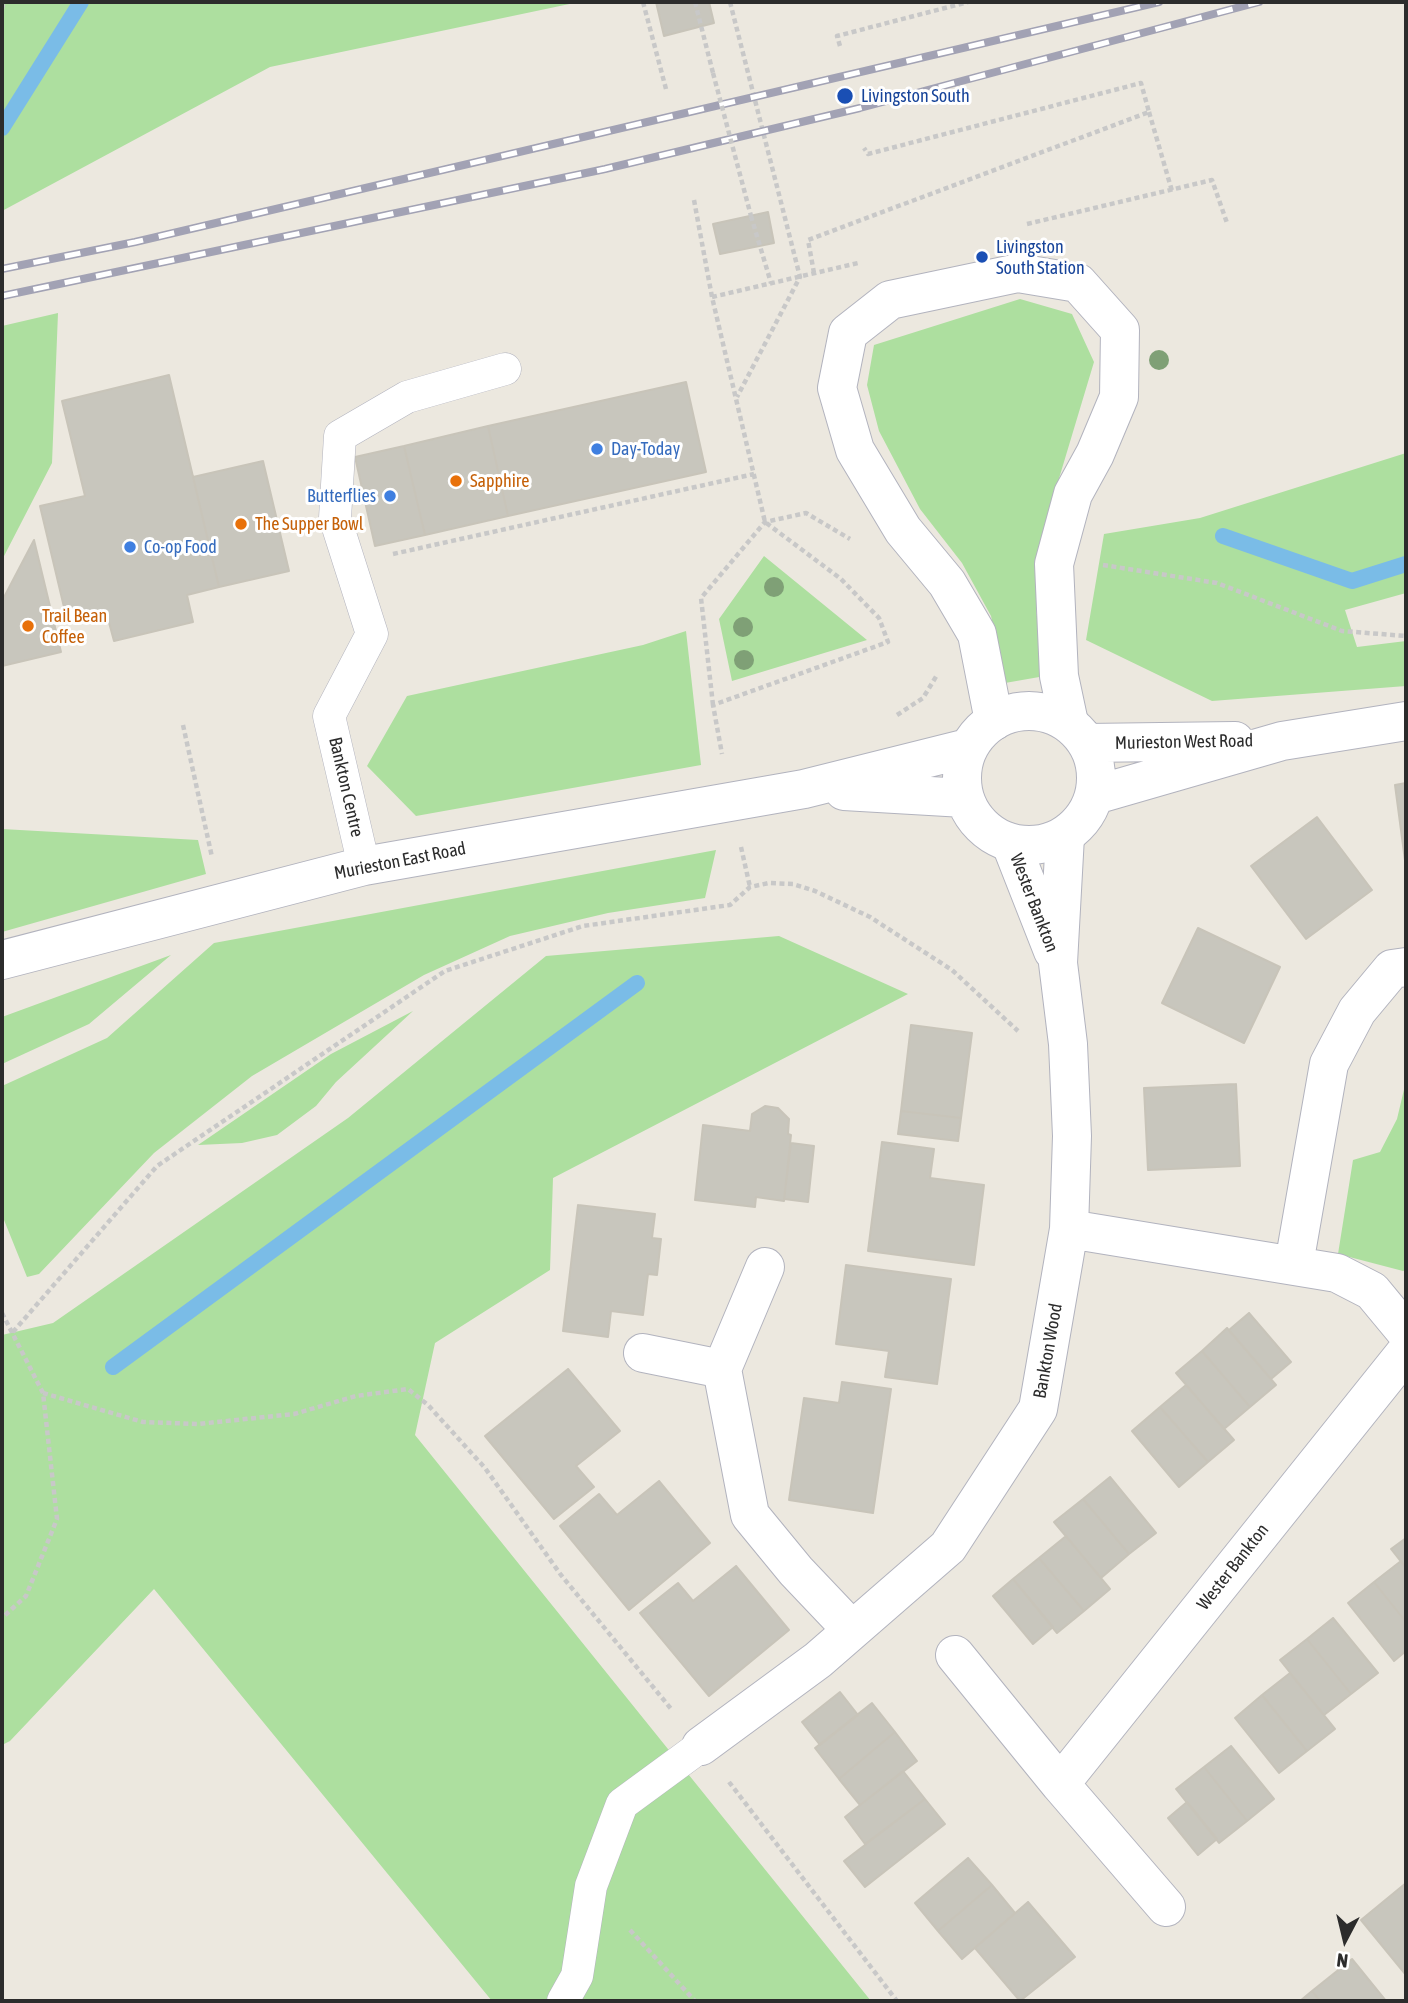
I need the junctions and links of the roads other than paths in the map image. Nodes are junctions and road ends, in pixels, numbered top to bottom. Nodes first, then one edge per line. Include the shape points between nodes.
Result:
1 (505, 369) dead end
2 (994, 720) junction
3 (1406, 721) edge
4 (1078, 733) junction
5 (1282, 741) junction
6 (968, 748) junction
7 (803, 789) junction
8 (1095, 795) junction
9 (964, 798) junction
10 (1065, 836) junction
11 (1011, 844) junction
12 (364, 866) junction
13 (2, 960) edge
14 (1058, 963) junction
15 (1406, 967) edge
16 (1068, 1044) joint
17 (1069, 1228) junction
18 (1294, 1264) junction
19 (765, 1267) dead end
20 (1406, 1332) edge
21 (1406, 1352) edge
22 (643, 1353) dead end
23 (722, 1369) junction
24 (852, 1630) junction
25 (955, 1655) dead end
26 (701, 1746) joint
27 (1060, 1784) junction
28 (1166, 1907) dead end
29 (563, 2001) edge

1 - 12 lane, Bankton Centre via 407,397 340,436 335,518 372,634 329,716
2 - 4 street via 1032,711 1052,714
2 - 4 street via 976,634 947,583 903,530 855,450 837,388 848,333 890,300 1018,272 1078,282 1120,330 1119,397 1073,495 1054,564 1059,676
2 - 6 street
3 - 5 street, Murieston West Road
4 - 5 street, Murieston West Road
4 - 8 street via 1094,759
5 - 8 street, Murieston West Road
6 - 7 street, Murieston East Road
6 - 9 street via 962,773
7 - 9 street, Murieston East Road
7 - 12 street, Murieston East Road
8 - 10 street via 1084,818
9 - 11 street via 974,818
10 - 11 street via 1039,845
10 - 14 street, Wester Bankton
11 - 14 street, Wester Bankton
12 - 13 street, Murieston East Road
14 - 16 street, Wester Bankton
15 - 18 street via 1392,969 1357,1012 1329,1064
16 - 17 street, Bankton Wood
17 - 18 street
17 - 24 street, Bankton Wood via 1038,1409 948,1547
18 - 20 street via 1337,1273 1373,1291
19 - 23 street
21 - 27 street, Wester Bankton
22 - 23 street
23 - 24 street via 750,1515
24 - 26 street, Bankton Wood
25 - 27 street
26 - 29 lane via 622,1804 590,1889 577,1976
27 - 28 street

